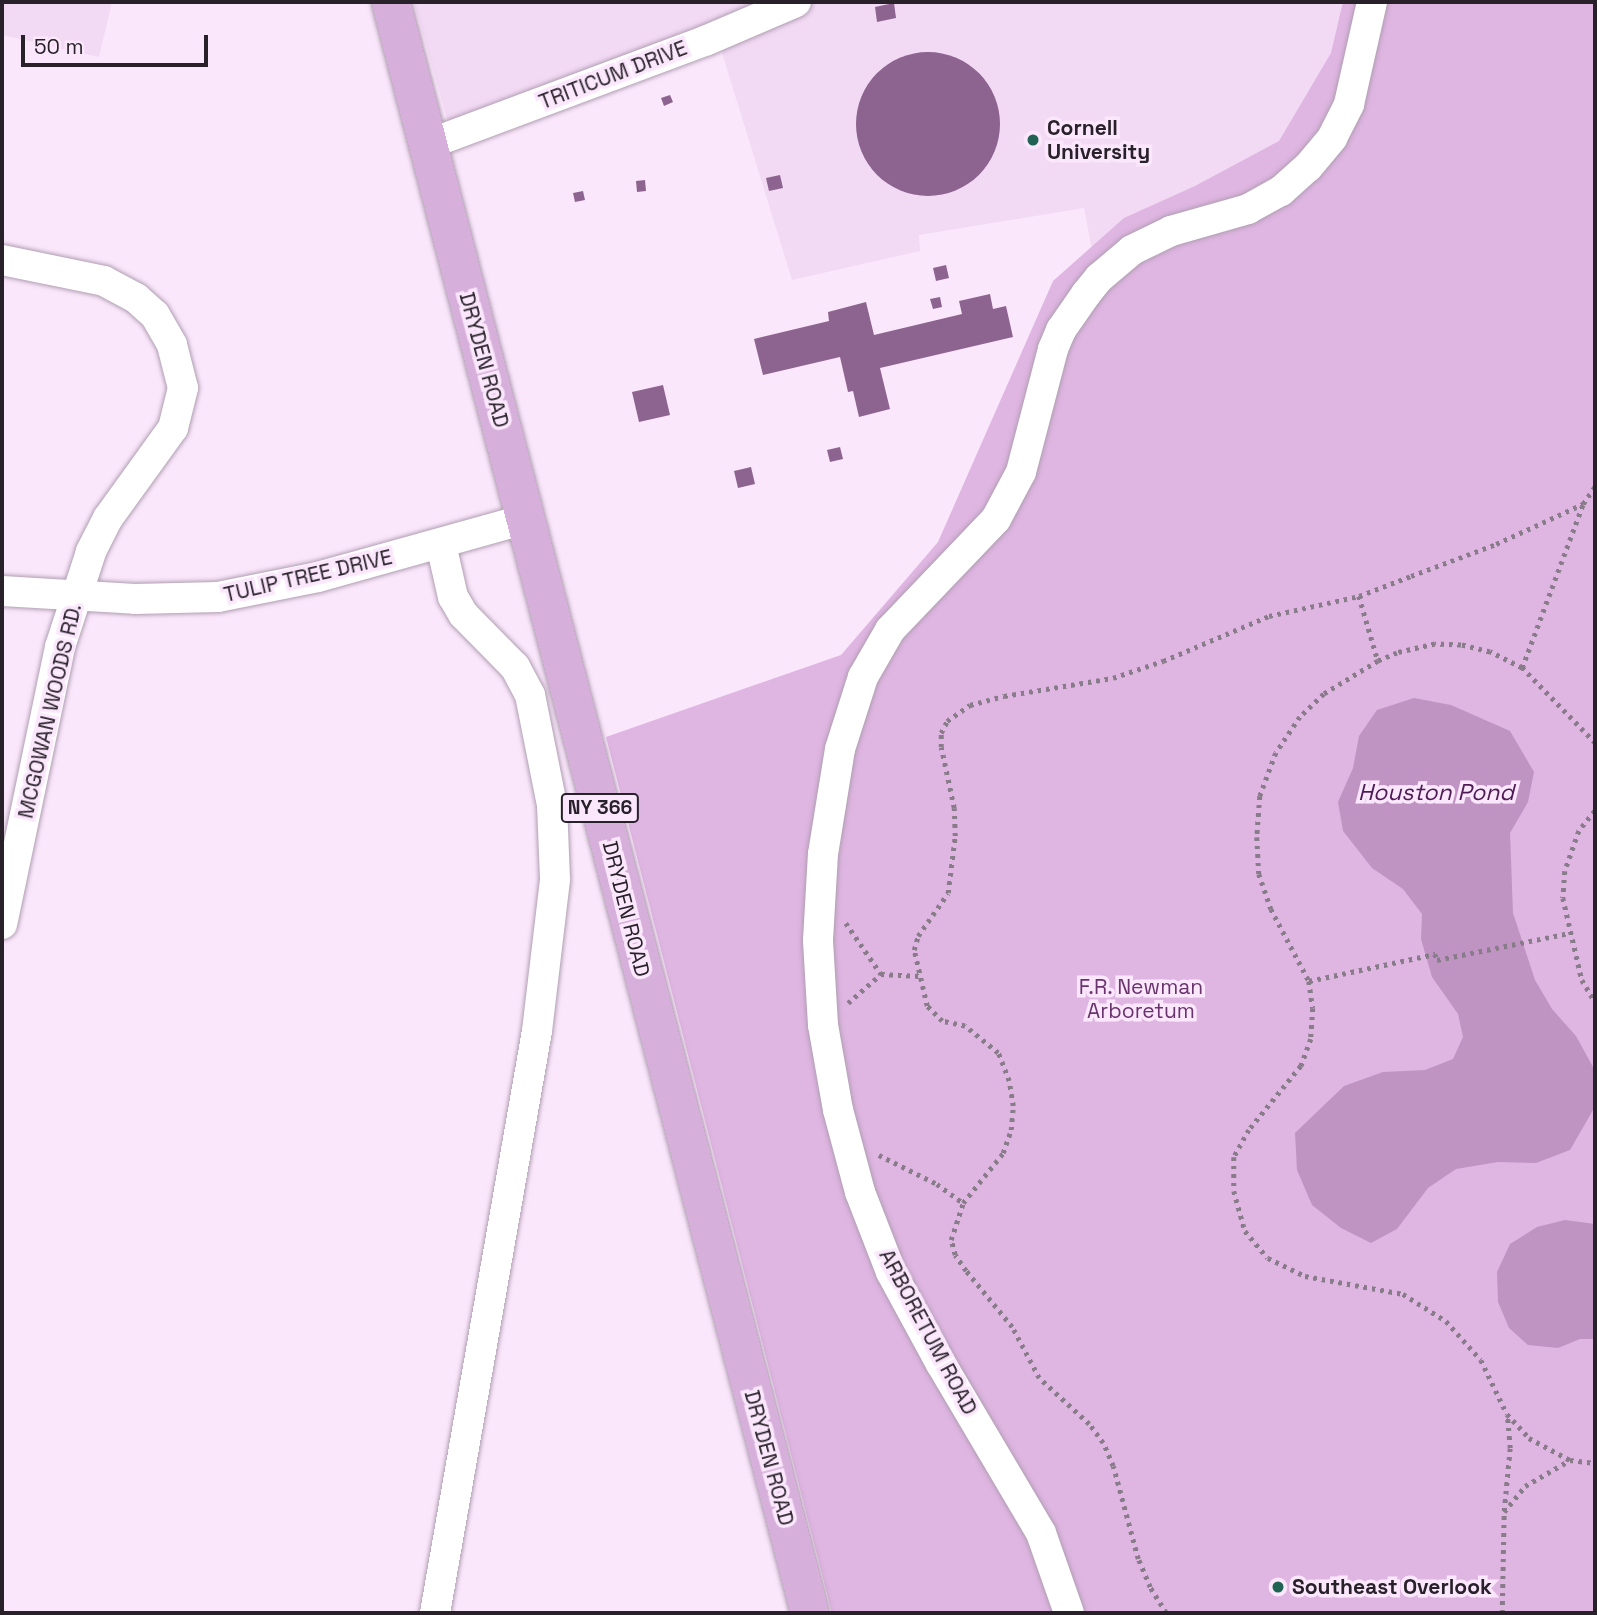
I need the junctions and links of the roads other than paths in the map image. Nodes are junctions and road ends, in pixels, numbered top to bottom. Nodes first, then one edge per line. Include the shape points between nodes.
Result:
1 (391, 2) edge
2 (796, 2) edge
3 (1371, 2) edge
4 (429, 145) junction
5 (2, 260) edge
6 (526, 519) junction
7 (441, 544) junction
8 (2, 591) edge
9 (77, 595) junction
10 (2, 923) edge
11 (435, 1613) edge
12 (810, 1613) edge
13 (1069, 1613) edge

1 - 4 main road, DRYDEN ROAD / NY 366
2 - 4 street, TRITICUM DRIVE
3 - 13 street, ARBORETUM ROAD via 1349,104 1332,138 1308,167 1280,191 1248,209 1171,231 1132,250 1099,278 1061,330 1021,472 996,519 899,620 863,677 840,749 823,854 820,913 822,1007 838,1110 860,1192 891,1272 1041,1534
4 - 6 main road, DRYDEN ROAD / NY 366
5 - 9 street, MCGOWAN WOODS RD. via 122,288 146,306 173,345 181,373 180,405 173,428 98,534
6 - 7 street, TULIP TREE DRIVE
6 - 12 main road, DRYDEN ROAD / NY 366
7 - 9 street, TULIP TREE DRIVE via 318,577 218,597
7 - 11 street via 453,597 463,614 515,667 530,695 552,805 555,879 533,1057
8 - 9 street, TULIP TREE DRIVE
9 - 10 street, MCGOWAN WOODS RD. via 60,647

